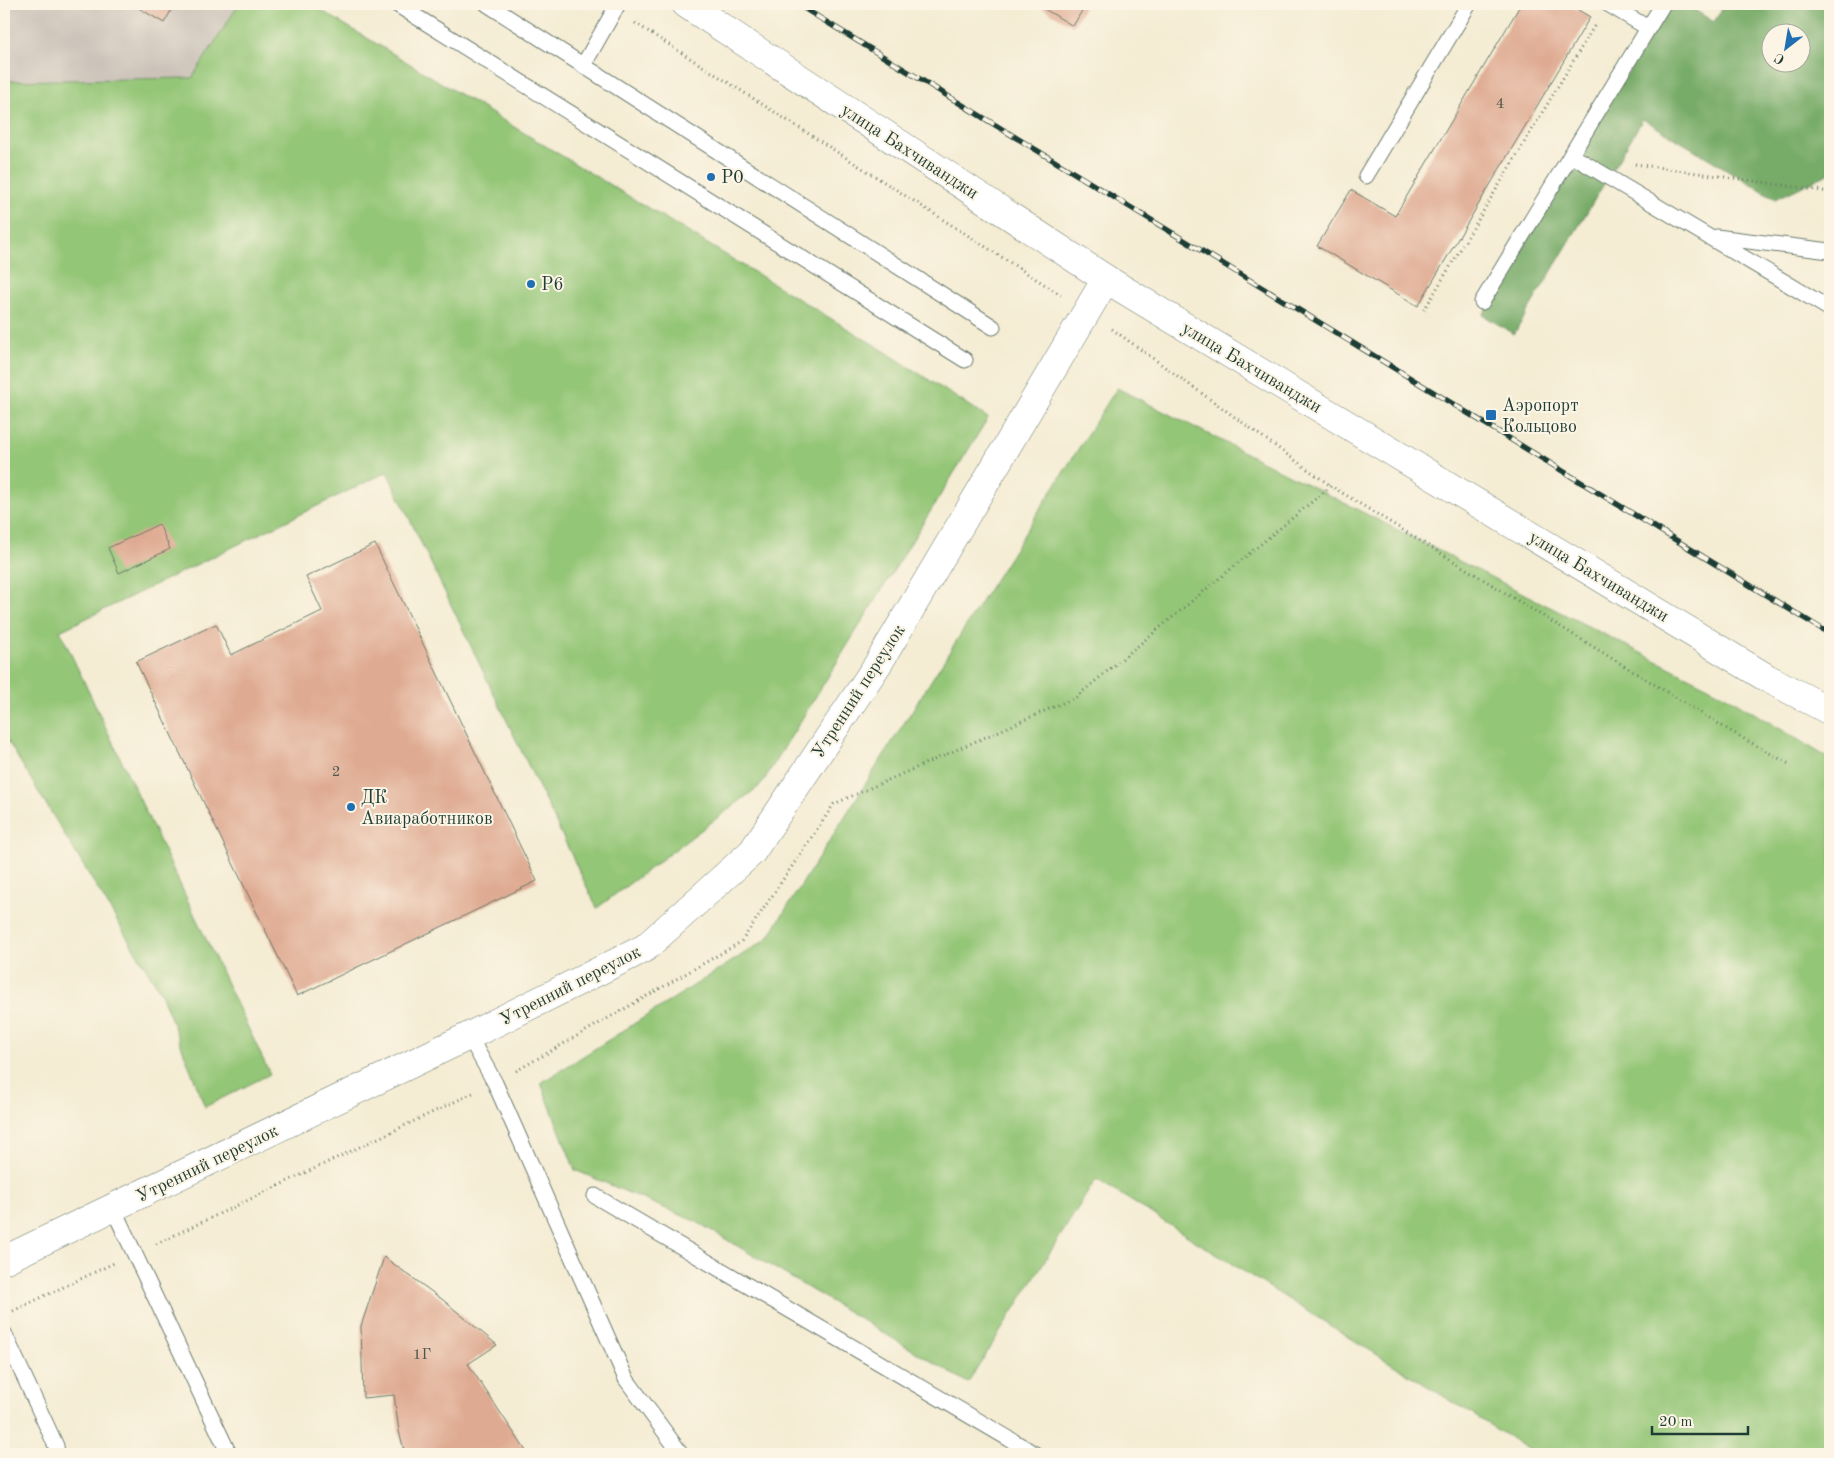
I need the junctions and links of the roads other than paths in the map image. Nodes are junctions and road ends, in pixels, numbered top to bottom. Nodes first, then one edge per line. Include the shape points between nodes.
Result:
1 (396, 4) edge
2 (487, 4) edge
3 (686, 4) edge
4 (1468, 4) edge
5 (1663, 4) edge
6 (617, 7) edge
7 (1604, 10) edge
8 (1648, 28) junction
9 (584, 64) junction
10 (1571, 155) junction
11 (1366, 176) dead end
12 (1709, 236) junction
13 (1830, 250) edge
14 (1106, 280) junction
15 (1482, 302) dead end
16 (1830, 309) edge
17 (993, 327) dead end
18 (965, 360) dead end
19 (1767, 678) junction
20 (1830, 711) edge
21 (1830, 721) edge
22 (469, 1036) junction
23 (595, 1196) dead end
24 (113, 1208) junction
25 (4, 1260) edge
26 (4, 1333) edge
27 (56, 1454) edge
28 (229, 1454) edge
29 (681, 1454) edge
30 (1035, 1454) edge

1 - 18 lane
2 - 9 lane
3 - 14 street, улица Бахчиванджи
4 - 11 lane
5 - 8 lane
6 - 9 lane
7 - 8 lane
8 - 10 lane
9 - 17 lane
10 - 12 lane
10 - 15 lane
12 - 13 lane
12 - 16 lane
14 - 19 street, улица Бахчиванджи
14 - 22 street, Утренний переулок via 878,664 752,852 645,948
19 - 20 street, улица Бахчиванджи
19 - 21 street
22 - 24 street, Утренний переулок
22 - 29 lane via 495,1083 626,1379
23 - 30 lane
24 - 25 street, Утренний переулок
24 - 28 lane
26 - 27 lane via 56,1446

